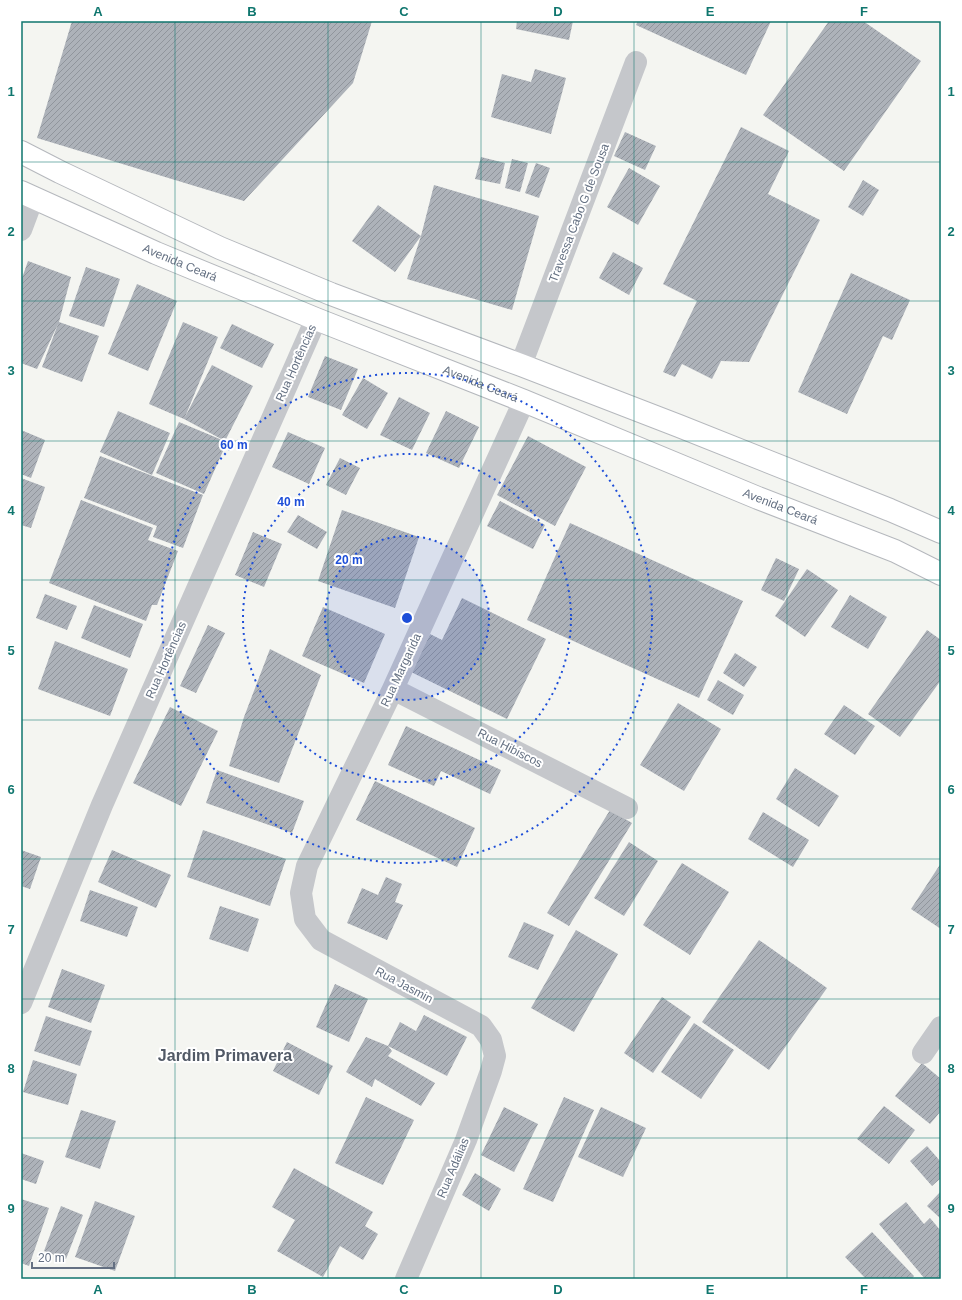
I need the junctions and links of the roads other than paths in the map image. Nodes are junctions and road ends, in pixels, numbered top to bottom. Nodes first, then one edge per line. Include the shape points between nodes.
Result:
1 (636, 62) dead end
2 (21, 152) edge
3 (27, 195) edge
4 (21, 230) edge
5 (316, 319) junction
6 (521, 365) junction
7 (524, 401) junction
8 (941, 532) edge
9 (941, 574) edge
10 (393, 689) junction
11 (627, 808) dead end
12 (305, 919) joint
13 (21, 1003) edge
14 (941, 1027) edge
15 (922, 1052) dead end
16 (495, 1056) joint
17 (406, 1279) edge

1 - 6 street, Travessa Cabo G de Sousa
2 - 6 main road via 220,248 331,294
3 - 4 street
3 - 5 main road, Avenida Ceará via 156,253
5 - 7 main road, Avenida Ceará
5 - 13 street, Rua Hortências via 102,805
6 - 8 main road
7 - 9 main road, Avenida Ceará via 758,498 895,551
7 - 10 street, Rua Margarida
10 - 11 street, Rua Hibiscos
10 - 12 street, Rua Margarida via 307,866 301,893
12 - 16 street, Rua Jasmin via 321,940 481,1026 491,1040
14 - 15 street
16 - 17 street, Rua Adálias via 466,1140

